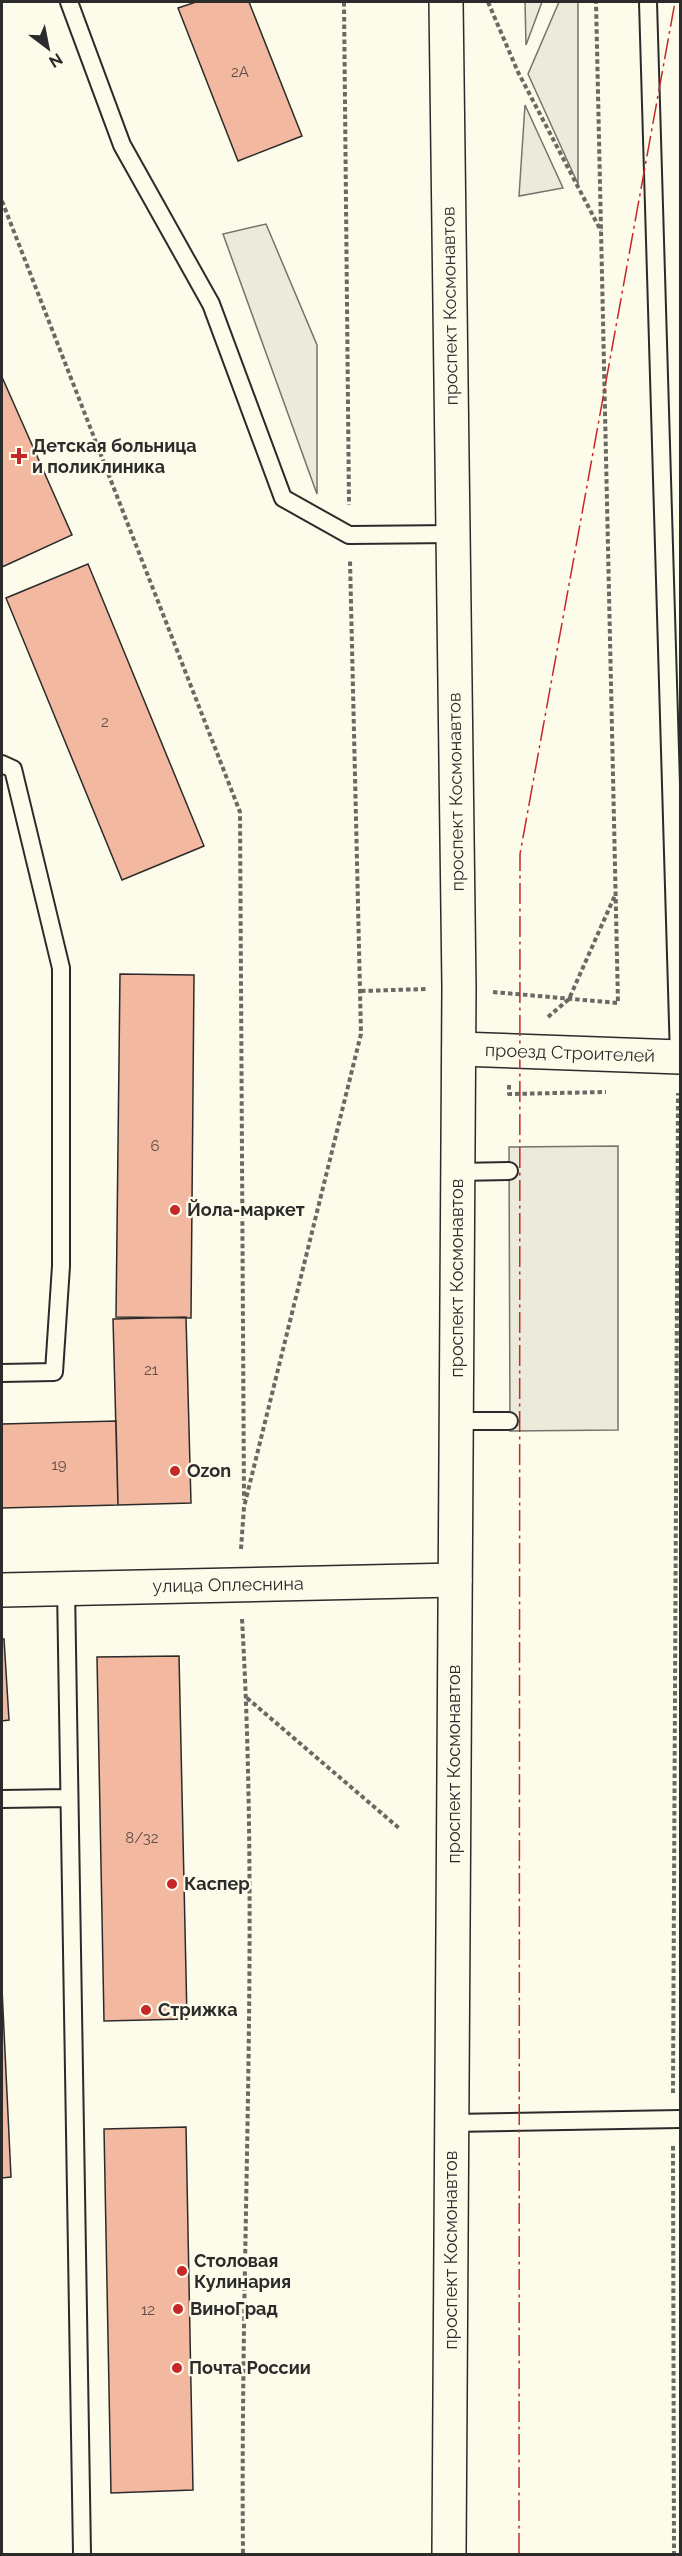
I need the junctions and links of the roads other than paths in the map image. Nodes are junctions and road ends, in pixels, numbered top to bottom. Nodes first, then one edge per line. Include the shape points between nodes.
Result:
1 (69, 2) edge
2 (446, 2) edge
3 (648, 2) edge
4 (453, 534) junction
5 (2, 764) edge
6 (676, 775) edge
7 (459, 1049) junction
8 (680, 1057) edge
9 (509, 1171) dead end
10 (458, 1172) junction
11 (2, 1373) edge
12 (456, 1421) junction
13 (509, 1421) dead end
14 (455, 1580) junction
15 (66, 1588) junction
16 (2, 1590) edge
17 (69, 1798) junction
18 (2, 1799) edge
19 (677, 2119) edge
20 (452, 2123) junction
21 (82, 2554) edge
22 (449, 2554) edge

1 - 4 lane via 122,145 211,304 283,498 349,535
2 - 4 main road, проспект Космонавтов
3 - 6 lane
4 - 7 main road, проспект Космонавтов
5 - 11 lane via 13,769 61,968 62,1266 54,1372
6 - 8 lane
7 - 8 main road, проезд Строителей
7 - 10 main road, проспект Космонавтов
9 - 10 lane
10 - 12 main road, проспект Космонавтов
12 - 13 lane
12 - 14 main road, проспект Космонавтов
14 - 15 main road, улица Оплеснина
14 - 20 main road, проспект Космонавтов
15 - 16 main road, улица Оплеснина
15 - 17 lane
17 - 18 lane
17 - 21 lane
19 - 20 lane
20 - 22 main road, проспект Космонавтов

